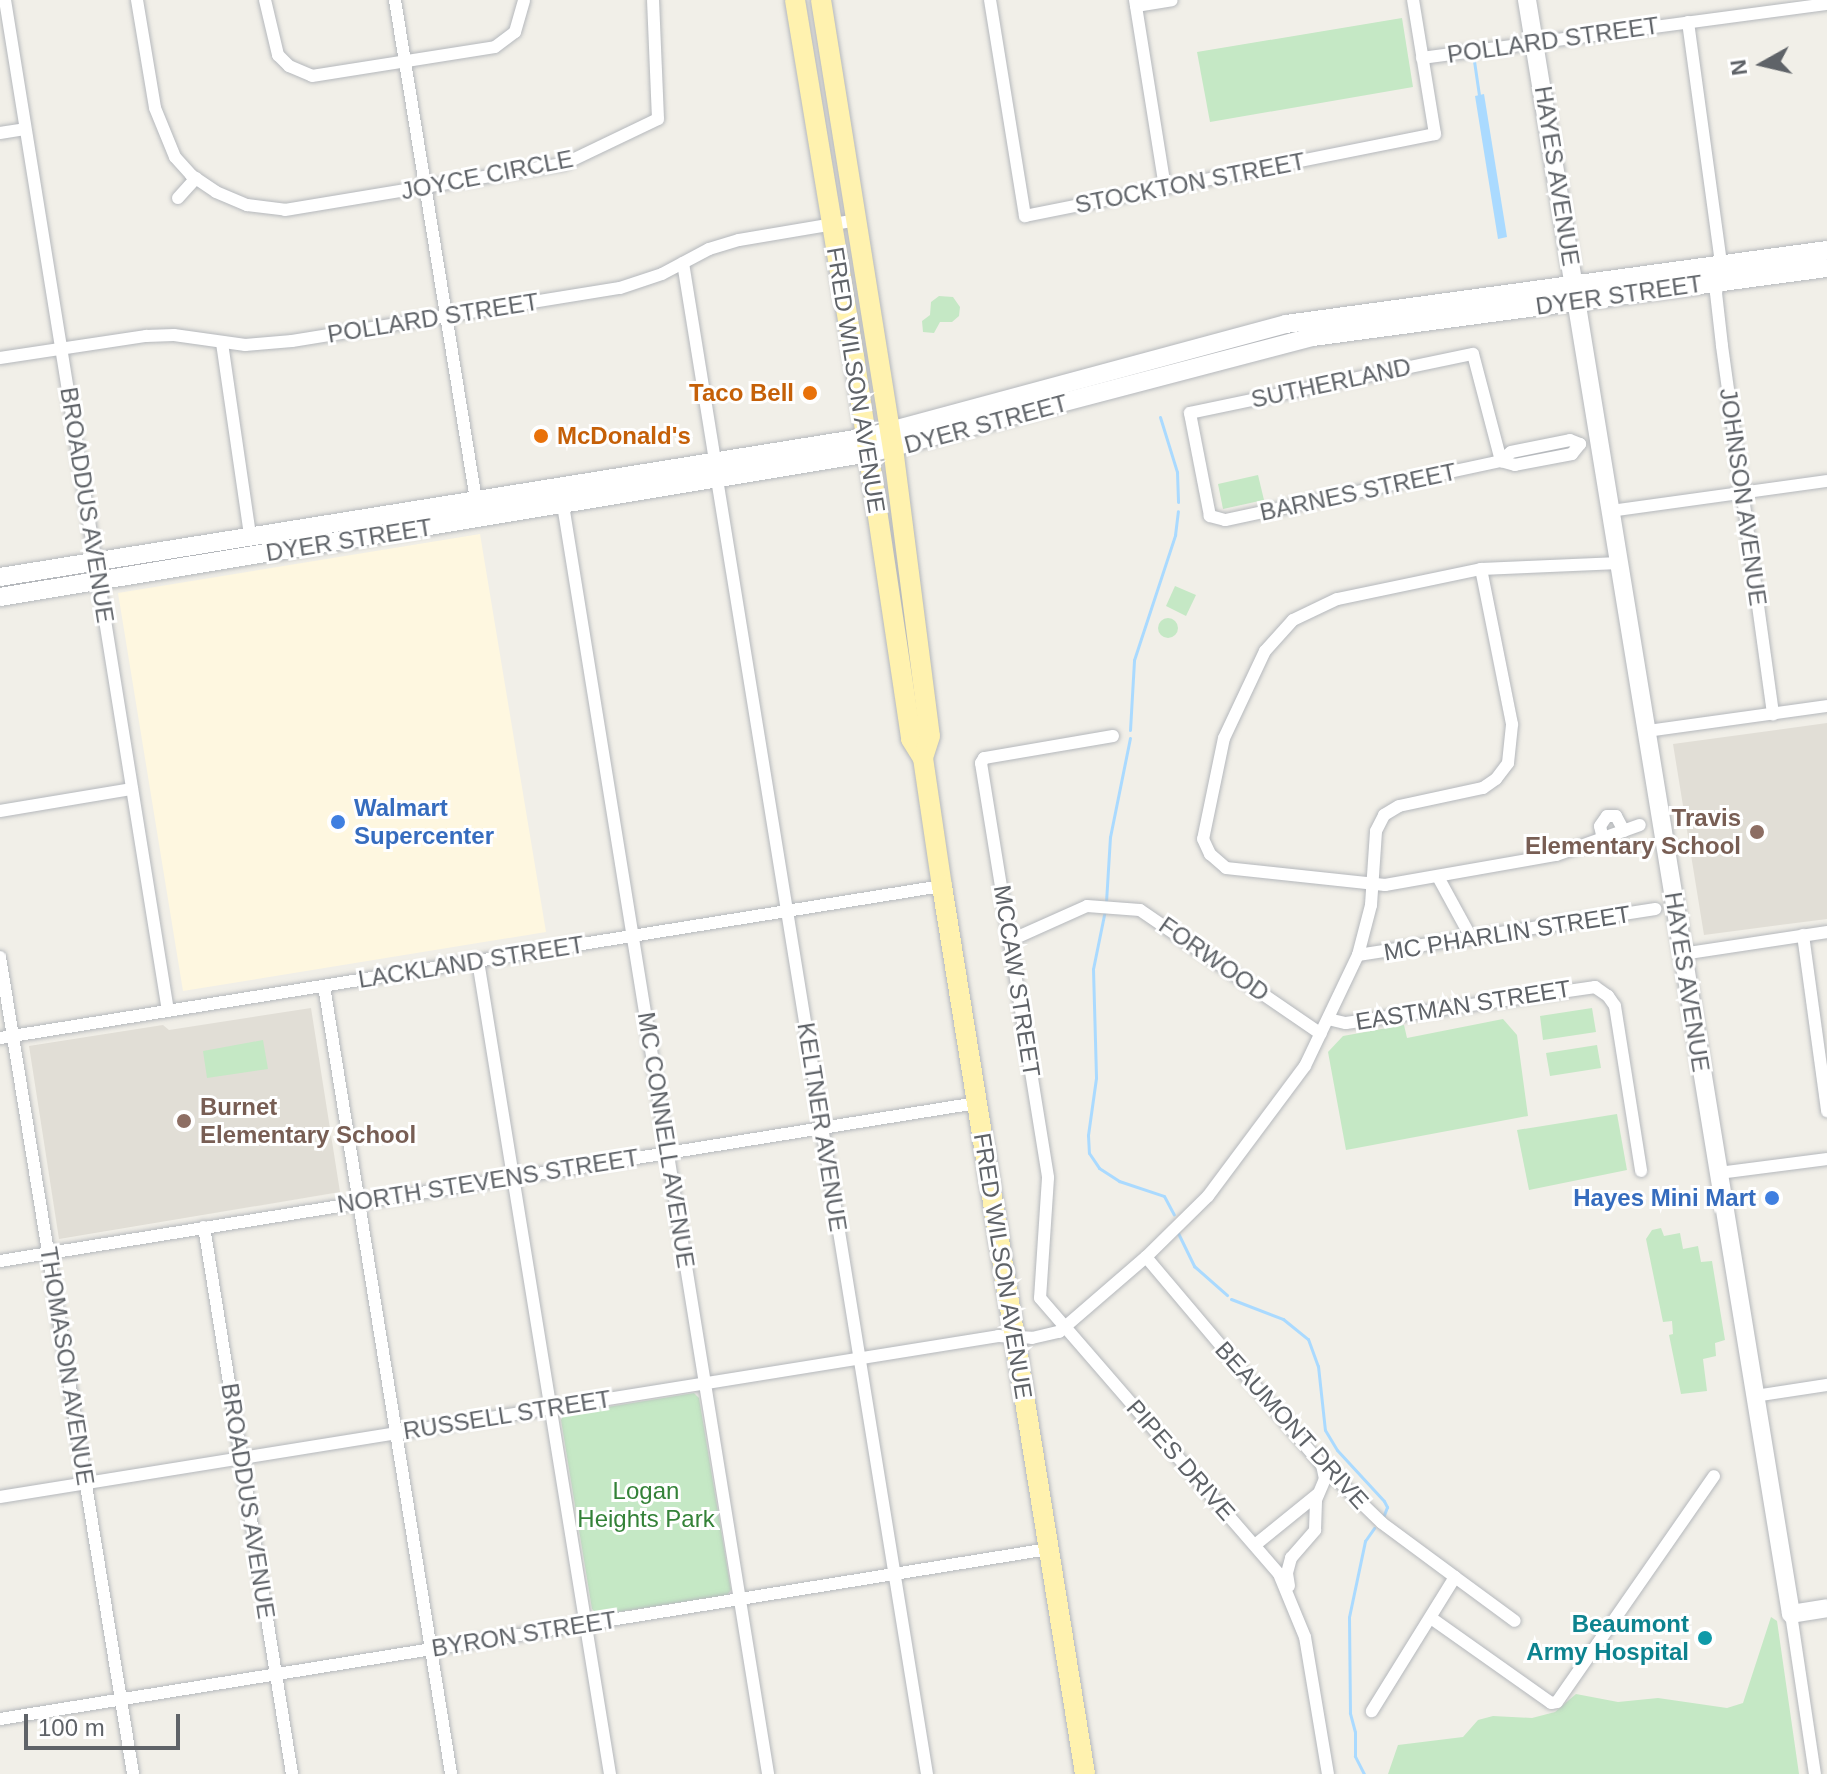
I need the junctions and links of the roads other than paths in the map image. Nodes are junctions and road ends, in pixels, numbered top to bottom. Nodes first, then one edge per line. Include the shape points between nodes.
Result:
1 (5, 0) edge
2 (137, 0) edge
3 (265, 0) edge
4 (395, 0) edge
5 (524, 0) edge
6 (653, 0) edge
7 (795, 0) edge
8 (821, 0) edge
9 (990, 0) edge
10 (1172, 0) edge
11 (1413, 0) edge
12 (1527, 0) edge
13 (1135, 3) edge
14 (1827, 4) edge
15 (1688, 22) junction
16 (1534, 41) junction
17 (1422, 58) junction
18 (405, 63) junction
19 (25, 129) junction
20 (0, 133) edge
21 (196, 178) junction
22 (425, 187) junction
23 (1165, 187) junction
24 (178, 198) dead end
25 (857, 220) junction
26 (831, 225) junction
27 (1827, 250) edge
28 (1827, 259) edge
29 (683, 263) junction
30 (1827, 268) edge
31 (1720, 273) junction
32 (1781, 273) junction
33 (1576, 292) junction
34 (446, 316) junction
35 (222, 343) junction
36 (62, 348) junction
37 (0, 358) edge
38 (892, 440) junction
39 (1589, 442) junction
40 (868, 445) junction
41 (1501, 461) junction
42 (716, 470) junction
43 (607, 479) junction
44 (1827, 481) edge
45 (1743, 493) junction
46 (476, 500) junction
47 (563, 505) junction
48 (1610, 511) junction
49 (1215, 520) joint
50 (314, 526) junction
51 (429, 527) junction
52 (250, 536) junction
53 (253, 556) junction
54 (1619, 563) junction
55 (1481, 569) junction
56 (97, 570) junction
57 (0, 577) edge
58 (0, 597) edge
59 (1827, 706) edge
60 (1773, 714) junction
61 (1647, 731) junction
62 (1113, 736) dead end
63 (923, 758) junction
64 (132, 789) junction
65 (0, 811) edge
66 (1640, 825) dead end
67 (1624, 831) junction
68 (1603, 839) junction
69 (1438, 877) junction
70 (1374, 885) junction
71 (942, 886) junction
72 (1655, 909) dead end
73 (787, 911) junction
74 (1827, 932) edge
75 (1803, 935) junction
76 (632, 936) junction
77 (1472, 939) junction
78 (1011, 940) junction
79 (1682, 954) junction
80 (1358, 955) junction
81 (0, 957) edge
82 (478, 961) junction
83 (324, 986) junction
84 (168, 1011) junction
85 (1328, 1019) junction
86 (1321, 1034) junction
87 (6, 1037) edge
88 (977, 1103) junction
89 (1827, 1111) edge
90 (822, 1127) junction
91 (668, 1152) junction
92 (1827, 1159) edge
93 (1641, 1171) dead end
94 (1719, 1173) junction
95 (513, 1177) junction
96 (359, 1202) junction
97 (204, 1227) junction
98 (48, 1253) junction
99 (1146, 1257) junction
100 (0, 1261) edge
101 (1064, 1328) junction
102 (1015, 1337) junction
103 (860, 1358) junction
104 (705, 1383) junction
105 (1827, 1385) edge
106 (1755, 1396) junction
107 (550, 1408) junction
108 (395, 1433) junction
109 (241, 1458) junction
110 (1322, 1465) junction
111 (1714, 1476) dead end
112 (86, 1483) junction
113 (1318, 1494) junction
114 (0, 1497) edge
115 (1255, 1545) junction
116 (1049, 1549) junction
117 (895, 1574) junction
118 (1455, 1577) junction
119 (1291, 1597) junction
120 (740, 1599) junction
121 (1827, 1608) edge
122 (1791, 1614) junction
123 (1431, 1618) junction
124 (1515, 1621) dead end
125 (586, 1624) junction
126 (431, 1649) junction
127 (277, 1674) junction
128 (121, 1700) junction
129 (1372, 1711) dead end
130 (0, 1719) edge
131 (133, 1774) edge
132 (292, 1774) edge
133 (451, 1774) edge
134 (610, 1774) edge
135 (768, 1774) edge
136 (927, 1774) edge
137 (1085, 1774) edge
138 (1328, 1774) edge
139 (1815, 1774) edge

1 - 19 street, BROADDUS AVENUE
2 - 21 street, JOYCE CIRCLE via 162,131 175,157
3 - 18 street via 278,55 307,75
4 - 18 street
5 - 18 street via 520,23 504,43
6 - 22 street, JOYCE CIRCLE via 658,119 564,164
7 - 26 main road, FRED WILSON AVENUE
8 - 25 main road, FRED WILSON AVENUE
9 - 23 street, STOCKTON STREET via 1025,216
10 - 13 street
11 - 17 street, STOCKTON STREET
12 - 16 main road, HAYES AVENUE
13 - 23 street
14 - 15 street, POLLARD STREET
15 - 16 street, POLLARD STREET
15 - 31 street, JOHNSON AVENUE
16 - 17 street, POLLARD STREET
16 - 33 main road, HAYES AVENUE
17 - 23 street, STOCKTON STREET via 1435,134
18 - 22 street
19 - 20 street
19 - 36 street, BROADDUS AVENUE
21 - 22 street, JOYCE CIRCLE via 232,200 285,210
21 - 24 street
22 - 34 street
25 - 26 street, POLLARD STREET
25 - 38 main road, FRED WILSON AVENUE
26 - 29 street, POLLARD STREET via 739,240
26 - 40 main road, FRED WILSON AVENUE
27 - 31 main road, DYER STREET
28 - 32 main road
29 - 34 street, POLLARD STREET via 620,288
29 - 42 street, KELTNER AVENUE
30 - 32 main road, DYER STREET
31 - 32 main road, DYER STREET
31 - 33 main road, DYER STREET
31 - 45 street, JOHNSON AVENUE via 1716,293
33 - 38 main road, DYER STREET via 1291,342
33 - 39 main road, HAYES AVENUE
34 - 35 street, POLLARD STREET via 267,344
34 - 46 street
35 - 36 street, POLLARD STREET via 174,335
35 - 52 street
36 - 37 street, POLLARD STREET
36 - 56 street, BROADDUS AVENUE
38 - 40 main road, DYER STREET
38 - 63 main road, FRED WILSON AVENUE via 930,736
39 - 41 street, BARNES STREET via 1570,440 1511,452
39 - 48 main road, HAYES AVENUE
40 - 42 main road, DYER STREET
40 - 63 main road, FRED WILSON AVENUE via 911,739
41 - 49 street, BARNES STREET
41 - 49 street, SUTHERLAND via 1473,354 1190,413 1207,511
42 - 43 main road, DYER STREET
42 - 47 main road, DYER STREET via 676,486
42 - 73 street, KELTNER AVENUE
43 - 46 main road, DYER STREET
43 - 47 main road via 590,490 566,494
44 - 45 street
45 - 48 street
45 - 60 street, JOHNSON AVENUE
46 - 50 main road, DYER STREET
46 - 51 main road via 474,508 435,520
47 - 51 main road, DYER STREET
47 - 76 street, MC CONNELL AVENUE
48 - 54 main road, HAYES AVENUE
50 - 52 main road, DYER STREET
50 - 53 main road via 300,537 259,545
51 - 53 main road, DYER STREET
52 - 56 main road, DYER STREET
53 - 56 main road, DYER STREET
54 - 55 street
54 - 61 main road, HAYES AVENUE
55 - 70 street via 1512,724 1508,763 1483,788 1399,806 1384,815 1376,831
55 - 70 street via 1337,599 1293,620 1265,651 1220,747 1203,833 1217,863 1235,870
56 - 57 main road, DYER STREET
56 - 58 main road, DYER STREET
56 - 64 street, BROADDUS AVENUE
59 - 60 street
60 - 61 street
61 - 79 main road, HAYES AVENUE
62 - 78 street, MCCAW STREET via 982,761
63 - 71 main road, FRED WILSON AVENUE
64 - 65 street
64 - 84 street, BROADDUS AVENUE
66 - 67 street
67 - 68 street
67 - 68 street via 1616,816 1607,816 1600,826
68 - 69 street via 1556,855
69 - 70 street
69 - 77 street
70 - 80 street
71 - 73 street, LACKLAND STREET
71 - 88 main road, FRED WILSON AVENUE
72 - 77 street, MC PHARLIN STREET
73 - 76 street, LACKLAND STREET
73 - 90 street, KELTNER AVENUE
74 - 75 street
75 - 79 street
75 - 89 street
76 - 82 street, LACKLAND STREET
76 - 91 street, MC CONNELL AVENUE
77 - 80 street, MC PHARLIN STREET
78 - 86 street, FORWOOD via 1087,906 1140,910
78 - 101 street, MCCAW STREET via 1049,1188 1040,1298
79 - 94 main road, HAYES AVENUE
80 - 85 street
81 - 87 street, THOMASON AVENUE
82 - 83 street, LACKLAND STREET
82 - 95 street
83 - 84 street, LACKLAND STREET
83 - 96 street
84 - 87 street, LACKLAND STREET
85 - 86 street
85 - 93 street, EASTMAN STREET via 1346,1023 1586,985 1600,989 1615,1006
86 - 99 street via 1305,1066 1219,1183
87 - 98 street, THOMASON AVENUE
88 - 90 street, NORTH STEVENS STREET
88 - 102 main road, FRED WILSON AVENUE
90 - 91 street, NORTH STEVENS STREET
90 - 103 street, KELTNER AVENUE
91 - 95 street, NORTH STEVENS STREET
91 - 104 street, MC CONNELL AVENUE
92 - 94 street
94 - 106 main road, HAYES AVENUE
95 - 96 street, NORTH STEVENS STREET
95 - 107 street
96 - 97 street, NORTH STEVENS STREET
96 - 108 street
97 - 98 street, NORTH STEVENS STREET
97 - 109 street, BROADDUS AVENUE
98 - 100 street, NORTH STEVENS STREET
98 - 112 street, THOMASON AVENUE
99 - 101 street
99 - 110 street, BEAUMONT DRIVE
101 - 102 street, RUSSELL STREET via 1032,1338
101 - 115 street, PIPES DRIVE
102 - 103 street, RUSSELL STREET
102 - 116 main road, FRED WILSON AVENUE
103 - 104 street, RUSSELL STREET
103 - 117 street, KELTNER AVENUE
104 - 107 street, RUSSELL STREET
104 - 120 street, MC CONNELL AVENUE
105 - 106 street
106 - 122 main road, HAYES AVENUE
107 - 108 street, RUSSELL STREET
107 - 125 street
108 - 109 street, RUSSELL STREET
108 - 126 street
109 - 112 street, RUSSELL STREET
109 - 127 street, BROADDUS AVENUE
110 - 113 street, PIPES DRIVE via 1325,1479
110 - 118 street, BEAUMONT DRIVE via 1382,1523
111 - 123 street via 1557,1702 1551,1703
112 - 114 street, RUSSELL STREET
112 - 128 street, THOMASON AVENUE
113 - 115 street
113 - 119 street, PIPES DRIVE via 1315,1530 1291,1558 1287,1573
115 - 119 street, PIPES DRIVE
116 - 117 street, BYRON STREET
116 - 137 main road, FRED WILSON AVENUE
117 - 120 street, BYRON STREET
117 - 136 street, KELTNER AVENUE
118 - 123 street
118 - 124 street, BEAUMONT DRIVE
119 - 138 street, PIPES DRIVE via 1309,1654
120 - 125 street, BYRON STREET
120 - 135 street, MC CONNELL AVENUE
121 - 122 main road
122 - 139 street, HAYES AVENUE
123 - 129 street
125 - 126 street, BYRON STREET
125 - 134 street
126 - 127 street, BYRON STREET
126 - 133 street
127 - 128 street, BYRON STREET
127 - 132 street, BROADDUS AVENUE
128 - 130 street, BYRON STREET
128 - 131 street, THOMASON AVENUE

